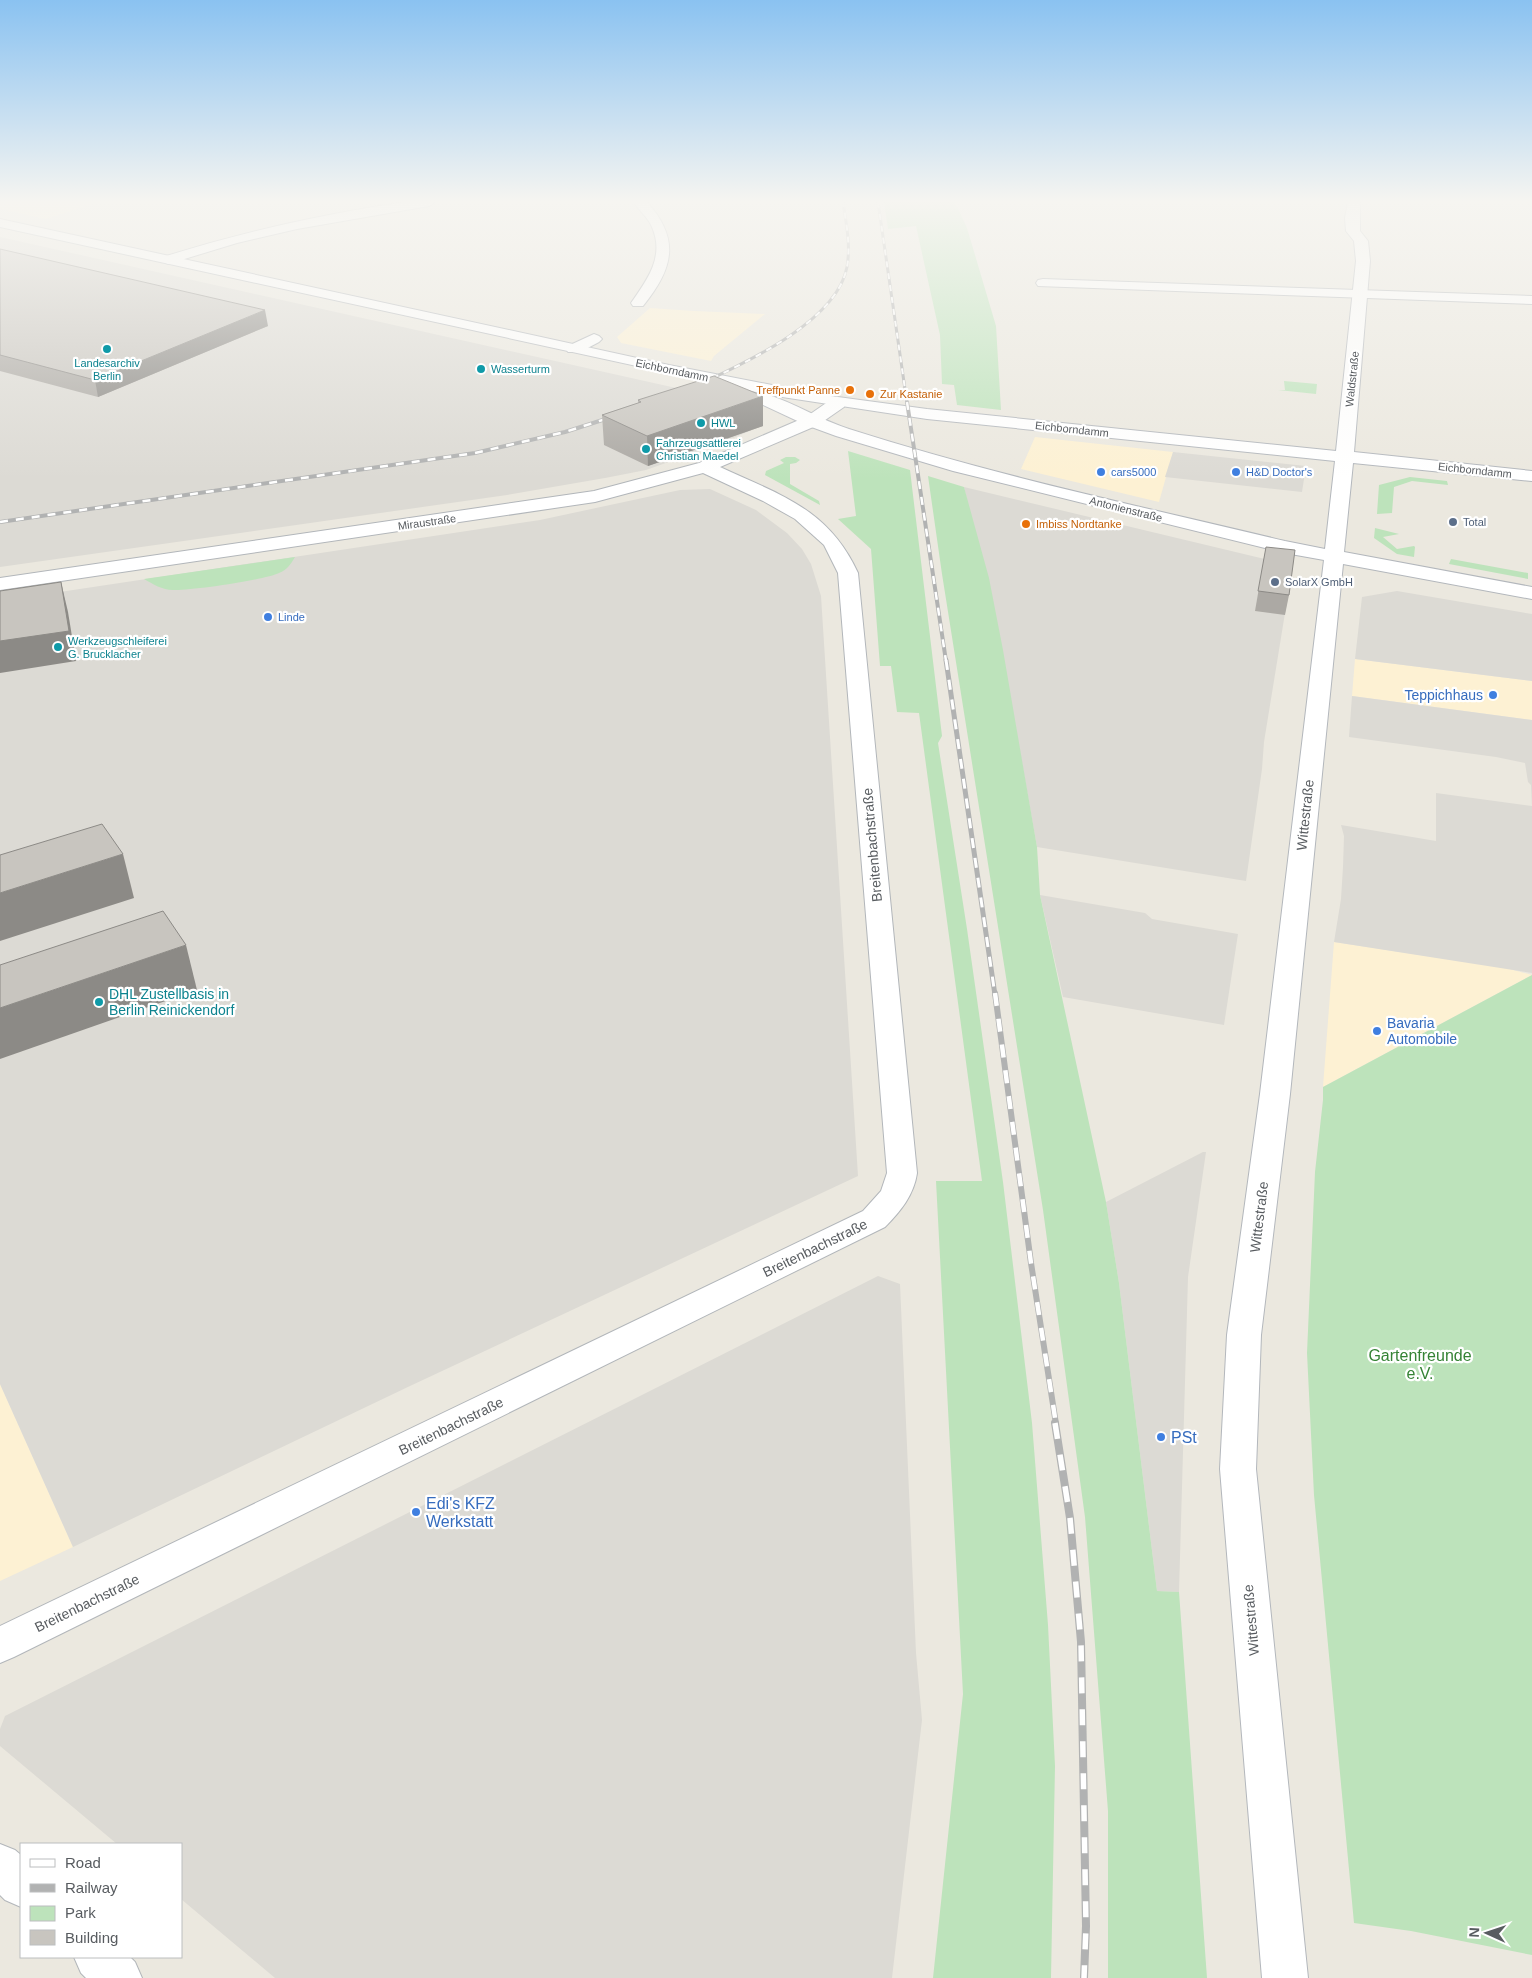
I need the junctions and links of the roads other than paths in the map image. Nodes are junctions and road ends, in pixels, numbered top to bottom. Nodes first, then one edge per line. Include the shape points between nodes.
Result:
1 (325, 294) edge
2 (646, 294) edge
3 (1360, 294) edge
4 (1369, 294) edge
5 (1532, 300) edge
6 (638, 303) dead end
7 (594, 338) dead end
8 (574, 349) junction
9 (732, 383) junction
10 (838, 402) junction
11 (812, 421) junction
12 (1344, 458) junction
13 (705, 467) junction
14 (1532, 476) edge
15 (1333, 556) junction
16 (0, 584) edge
17 (1532, 593) edge
18 (0, 1645) edge
19 (0, 1865) edge
20 (20, 1884) edge
21 (98, 1958) edge
22 (119, 1978) edge
23 (1285, 1978) edge

1 - 8 main road, Eichborndamm
2 - 6 main road
3 - 12 main road, Waldstraße
4 - 5 main road
7 - 8 main road
8 - 9 main road, Eichborndamm
9 - 10 main road, Eichborndamm
9 - 11 main road, Antonienstraße
10 - 11 main road, Miraustraße
10 - 12 main road, Eichborndamm
11 - 13 main road, Miraustraße
11 - 15 main road, Antonienstraße via 959,467
12 - 14 main road, Eichborndamm
12 - 15 main road, Wittestraße
13 - 16 main road, Miraustraße via 625,490 570,500
13 - 18 main road, Breitenbachstraße via 797,512 826,537 839,553 848,574 901,1185 890,1203 874,1219
15 - 17 main road, Antonienstraße
15 - 23 main road, Wittestraße via 1275,1094 1244,1335 1238,1469
19 - 20 main road
21 - 22 main road

